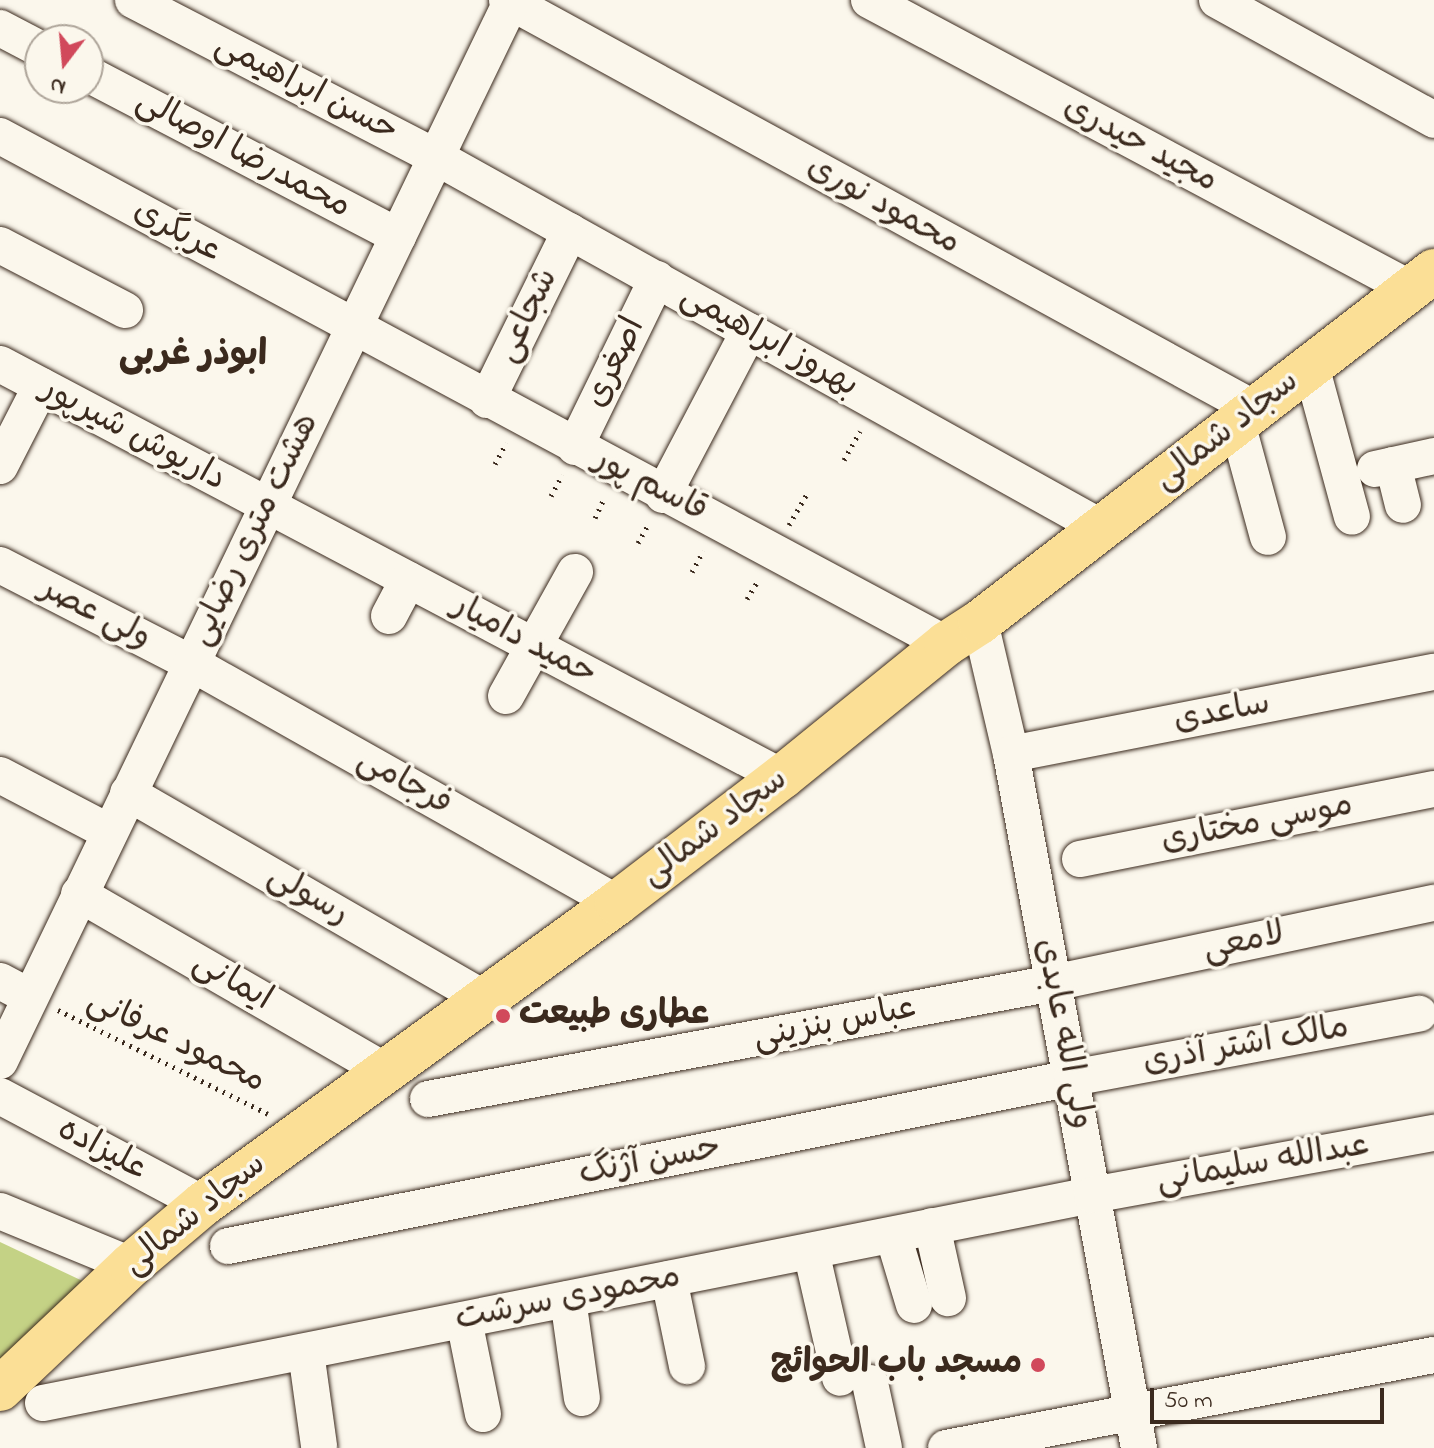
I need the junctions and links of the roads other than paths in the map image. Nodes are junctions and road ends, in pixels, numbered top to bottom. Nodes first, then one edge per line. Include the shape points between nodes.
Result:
1 (133, 0) edge
2 (869, 0) edge
3 (1217, 0) edge
4 (510, 1) edge
5 (0, 28) edge
6 (24, 41) edge
7 (104, 82) edge
8 (1434, 120) edge
9 (0, 136) edge
10 (436, 157) junction
11 (570, 231) junction
12 (398, 236) junction
13 (0, 245) edge
14 (657, 279) junction
15 (1422, 280) edge
16 (125, 310) dead end
17 (353, 328) junction
18 (749, 331) junction
19 (0, 364) edge
20 (1311, 366) junction
21 (41, 386) junction
22 (487, 400) junction
23 (1246, 416) junction
24 (575, 447) junction
25 (1434, 456) edge
26 (0, 466) edge
27 (663, 495) junction
28 (267, 505) junction
29 (1403, 505) dead end
30 (1352, 517) dead end
31 (1102, 528) junction
32 (1268, 537) dead end
33 (0, 565) edge
34 (575, 572) dead end
35 (408, 580) junction
36 (389, 616) dead end
37 (963, 633) junction
38 (535, 647) junction
39 (191, 663) junction
40 (1434, 672) edge
41 (506, 696) dead end
42 (1011, 754) junction
43 (0, 775) edge
44 (782, 777) junction
45 (1434, 789) edge
46 (128, 793) junction
47 (109, 832) junction
48 (1080, 859) dead end
49 (79, 894) junction
50 (617, 903) junction
51 (1434, 903) edge
52 (1053, 983) junction
53 (15, 989) edge
54 (487, 1000) junction
55 (1419, 1014) dead end
56 (0, 1061) edge
57 (386, 1071) junction
58 (1072, 1078) junction
59 (0, 1096) edge
60 (428, 1099) dead end
61 (1434, 1133) edge
62 (1092, 1195) junction
63 (203, 1204) junction
64 (0, 1211) edge
65 (932, 1226) junction
66 (893, 1235) junction
67 (228, 1246) dead end
68 (811, 1251) junction
69 (131, 1265) junction
70 (669, 1279) junction
71 (568, 1299) junction
72 (464, 1320) junction
73 (306, 1352) junction
74 (1434, 1355) edge
75 (687, 1366) dead end
76 (0, 1389) edge
77 (582, 1398) dead end
78 (43, 1403) dead end
79 (1132, 1411) junction
80 (483, 1414) dead end
81 (319, 1446) dead end
82 (884, 1448) edge
83 (946, 1448) edge
84 (1139, 1448) edge

1 - 10 street, حسن ابراهیمی
2 - 15 street, مجید حیدری
3 - 8 street
4 - 10 street, هشت متری رضایی
4 - 23 street, محمود نوری
5 - 6 street
7 - 12 street, محمدرضا اوصالی
9 - 17 street, عربگری
10 - 11 street, بهروز ابراهیمی
10 - 12 street, هشت متری رضایی
11 - 14 street, بهروز ابراهیمی
11 - 22 street, شجاعی
12 - 17 street, هشت متری رضایی
13 - 16 street
14 - 18 street, بهروز ابراهیمی
14 - 24 street, اصغری
15 - 20 main road, سجاد شمالی
17 - 22 street, قاسم پور
17 - 28 street, هشت متری رضایی
18 - 27 street
18 - 31 street, بهروز ابراهیمی
19 - 21 street, داریوش شیرپور
20 - 23 main road, سجاد شمالی
20 - 30 street
21 - 26 street
21 - 28 street, داریوش شیرپور
22 - 24 street, قاسم پور
23 - 31 main road, سجاد شمالی
23 - 32 street
24 - 27 street, قاسم پور
25 - 29 street via 1384,467
27 - 37 street, قاسم پور
28 - 35 street, حمید دامیار
28 - 39 street, هشت متری رضایی
31 - 37 main road, سجاد شمالی
33 - 39 street, ولی عصر
34 - 38 street
35 - 36 street
35 - 38 street, حمید دامیار
37 - 42 street, ولی الله عابدی
37 - 44 main road, سجاد شمالی
38 - 41 street
38 - 44 street, حمید دامیار
39 - 46 street, هشت متری رضایی
39 - 50 street, فرجامی
40 - 42 street, ساعدی
42 - 52 street, ولی الله عابدی
43 - 47 street
44 - 50 main road, سجاد شمالی
45 - 48 street, موسی مختاری
46 - 47 street, هشت متری رضایی
46 - 54 street, رسولی
47 - 49 street, هشت متری رضایی
49 - 53 street, هشت متری رضایی
49 - 57 street, ایمانی
50 - 54 main road, سجاد شمالی
51 - 52 street, لامعی
52 - 58 street, ولی الله عابدی
52 - 60 street, عباس بنزینی
53 - 56 street, هشت متری رضایی
54 - 57 main road, سجاد شمالی
55 - 58 street, مالک اشتر آذری
57 - 63 main road, سجاد شمالی
58 - 62 street, ولی الله عابدی
58 - 67 street, حسن آژنگ
59 - 63 street, علیزاده
61 - 62 street, عبدالله سلیمانی
62 - 65 street, محمودی سرشت
62 - 79 street, ولی الله عابدی
63 - 69 main road, سجاد شمالی
64 - 69 street
65 - 66 street, محمودی سرشت
65 - 66 street via 931,1302
66 - 68 street, محمودی سرشت
68 - 70 street, محمودی سرشت
68 - 82 street
69 - 76 main road, سجاد شمالی
70 - 71 street, محمودی سرشت
70 - 75 street
71 - 72 street, محمودی سرشت
71 - 77 street
72 - 73 street, محمودی سرشت
72 - 80 street
73 - 78 street, محمودی سرشت
73 - 81 street
74 - 79 street
79 - 83 street
79 - 84 street, ولی الله عابدی

